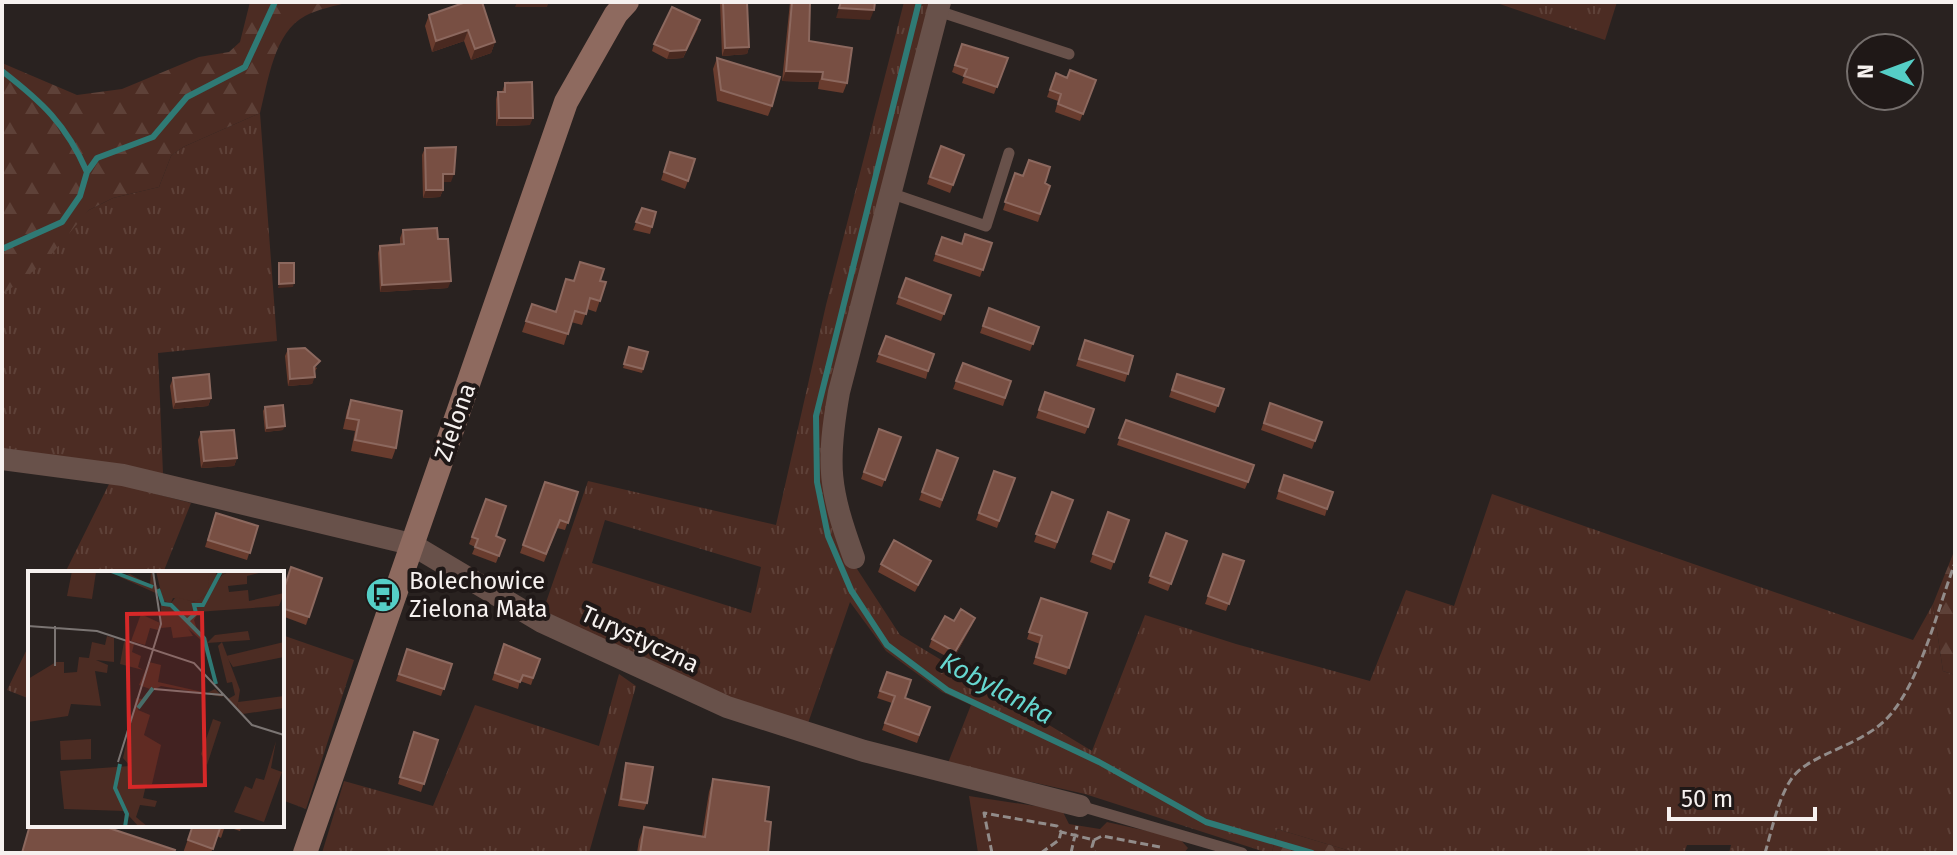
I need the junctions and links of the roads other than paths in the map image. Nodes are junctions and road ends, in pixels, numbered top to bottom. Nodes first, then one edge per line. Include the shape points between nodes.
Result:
1 (627, 2) edge
2 (939, 6) edge
3 (1069, 54) dead end
4 (1009, 153) dead end
5 (890, 193) junction
6 (2, 459) edge
7 (411, 544) junction
8 (854, 558) dead end
9 (1080, 806) joint
10 (305, 853) edge
11 (1242, 853) edge

1 - 7 street, Zielona via 566,102
2 - 3 lane
2 - 5 street
4 - 5 lane via 986,226
5 - 8 street via 832,434 835,505
6 - 7 street, Turystyczna via 123,475
7 - 9 street, Turystyczna via 542,622 727,707 864,751
7 - 10 street, Zielona
9 - 11 lane

